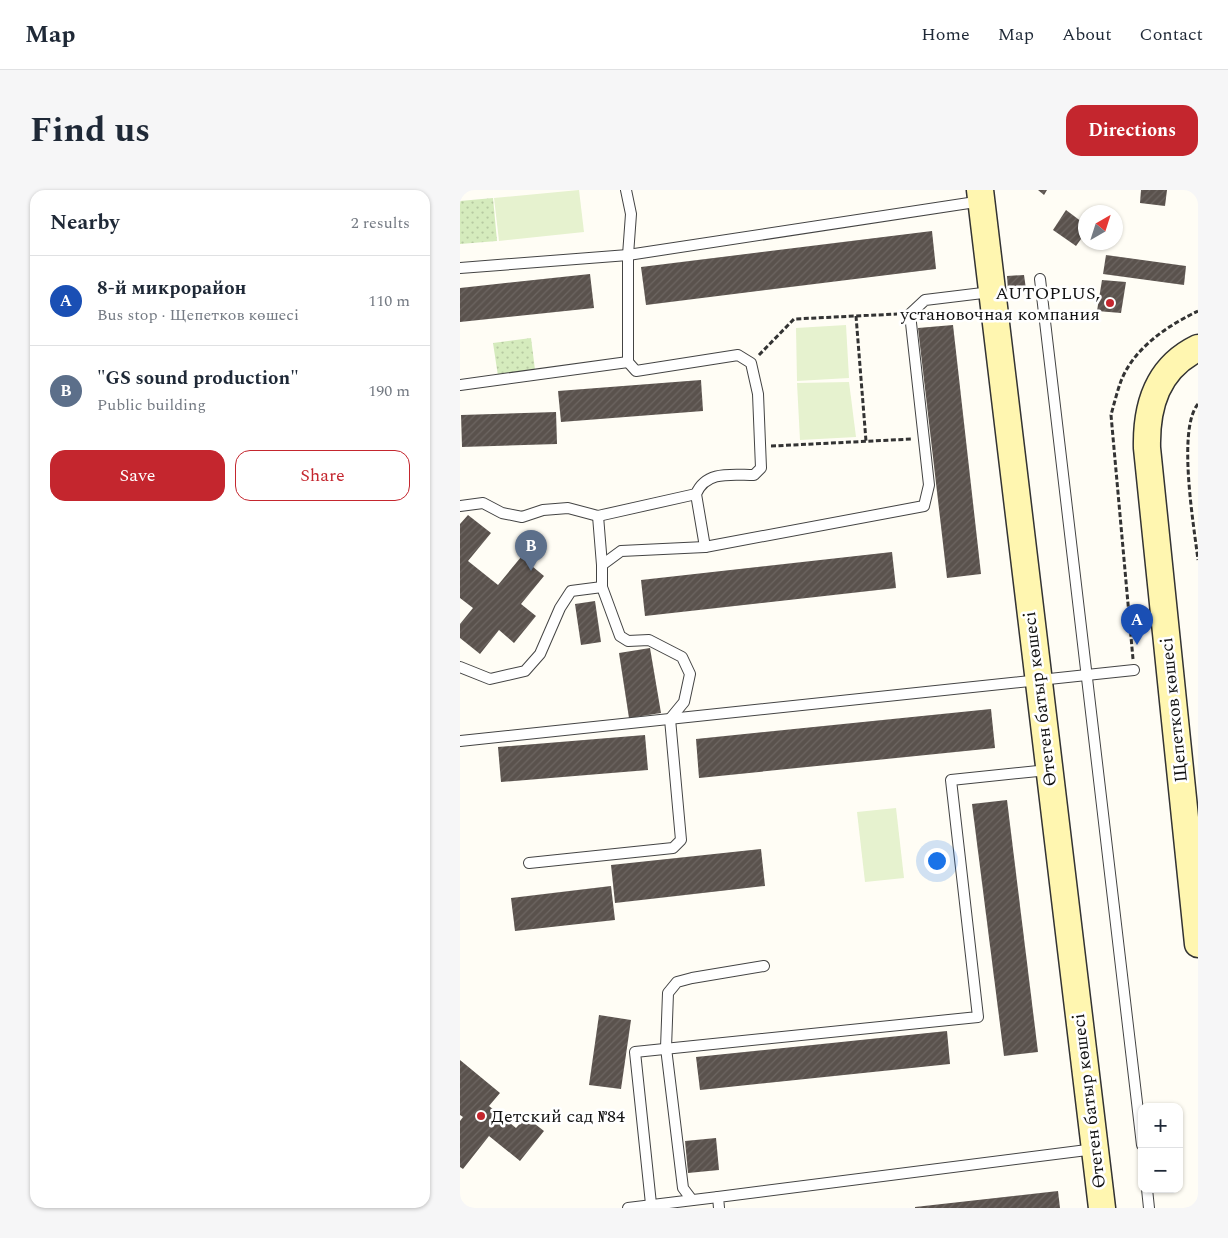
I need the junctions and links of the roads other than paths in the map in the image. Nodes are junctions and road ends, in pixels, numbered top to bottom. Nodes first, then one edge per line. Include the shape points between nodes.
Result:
1 (626, 190) edge
2 (981, 195) edge
3 (628, 256) junction
4 (460, 268) edge
5 (1040, 279) dead end
6 (992, 292) junction
7 (1198, 348) edge
8 (628, 362) junction
9 (460, 385) edge
10 (696, 494) junction
11 (460, 506) edge
12 (598, 516) junction
13 (705, 547) junction
14 (602, 565) junction
15 (602, 587) junction
16 (460, 667) edge
17 (1134, 670) dead end
18 (1086, 675) junction
19 (1038, 680) junction
20 (670, 719) junction
21 (460, 741) edge
22 (1049, 770) junction
23 (529, 863) dead end
24 (1198, 944) edge
25 (764, 966) dead end
26 (666, 1048) junction
27 (1138, 1111) edge
28 (1095, 1149) junction
29 (1147, 1193) edge
30 (718, 1197) junction
31 (692, 1200) junction
32 (651, 1204) junction
33 (628, 1208) edge
34 (719, 1208) edge
35 (1102, 1208) edge
36 (1149, 1208) edge

1 - 3 lane via 632,214
2 - 3 lane
2 - 6 street, Өтеген батыр көшесі
3 - 4 lane
3 - 8 lane
5 - 18 lane
6 - 13 lane via 925,300 910,314 929,485 924,506
6 - 19 street, Өтеген батыр көшесі
7 - 24 street, Щепетков көшесі via 1168,369 1156,388 1147,427
8 - 9 lane
8 - 10 lane via 636,371 738,355 751,363 758,394 761,468 754,476 721,475 707,479
10 - 12 lane
10 - 13 lane
11 - 12 lane via 484,503 502,513 522,517 543,510 568,508
12 - 14 lane
13 - 14 lane via 621,551
14 - 15 lane
15 - 16 lane via 571,591 540,654 525,671 490,679
15 - 20 lane via 620,636 628,641 649,640 682,657 690,674 684,702
17 - 18 lane
18 - 19 lane
18 - 27 lane
19 - 20 lane
19 - 22 street, Өтеген батыр көшесі
20 - 21 lane
20 - 23 lane via 681,840 678,845
22 - 26 lane via 951,780 978,1017
22 - 28 street, Өтеген батыр көшесі
25 - 26 lane via 677,982 668,993
26 - 31 lane via 683,1188
26 - 32 lane via 635,1052
28 - 30 lane
28 - 35 street, Өтеген батыр көшесі
29 - 36 lane
30 - 31 lane
30 - 34 lane
31 - 32 lane
32 - 33 lane

